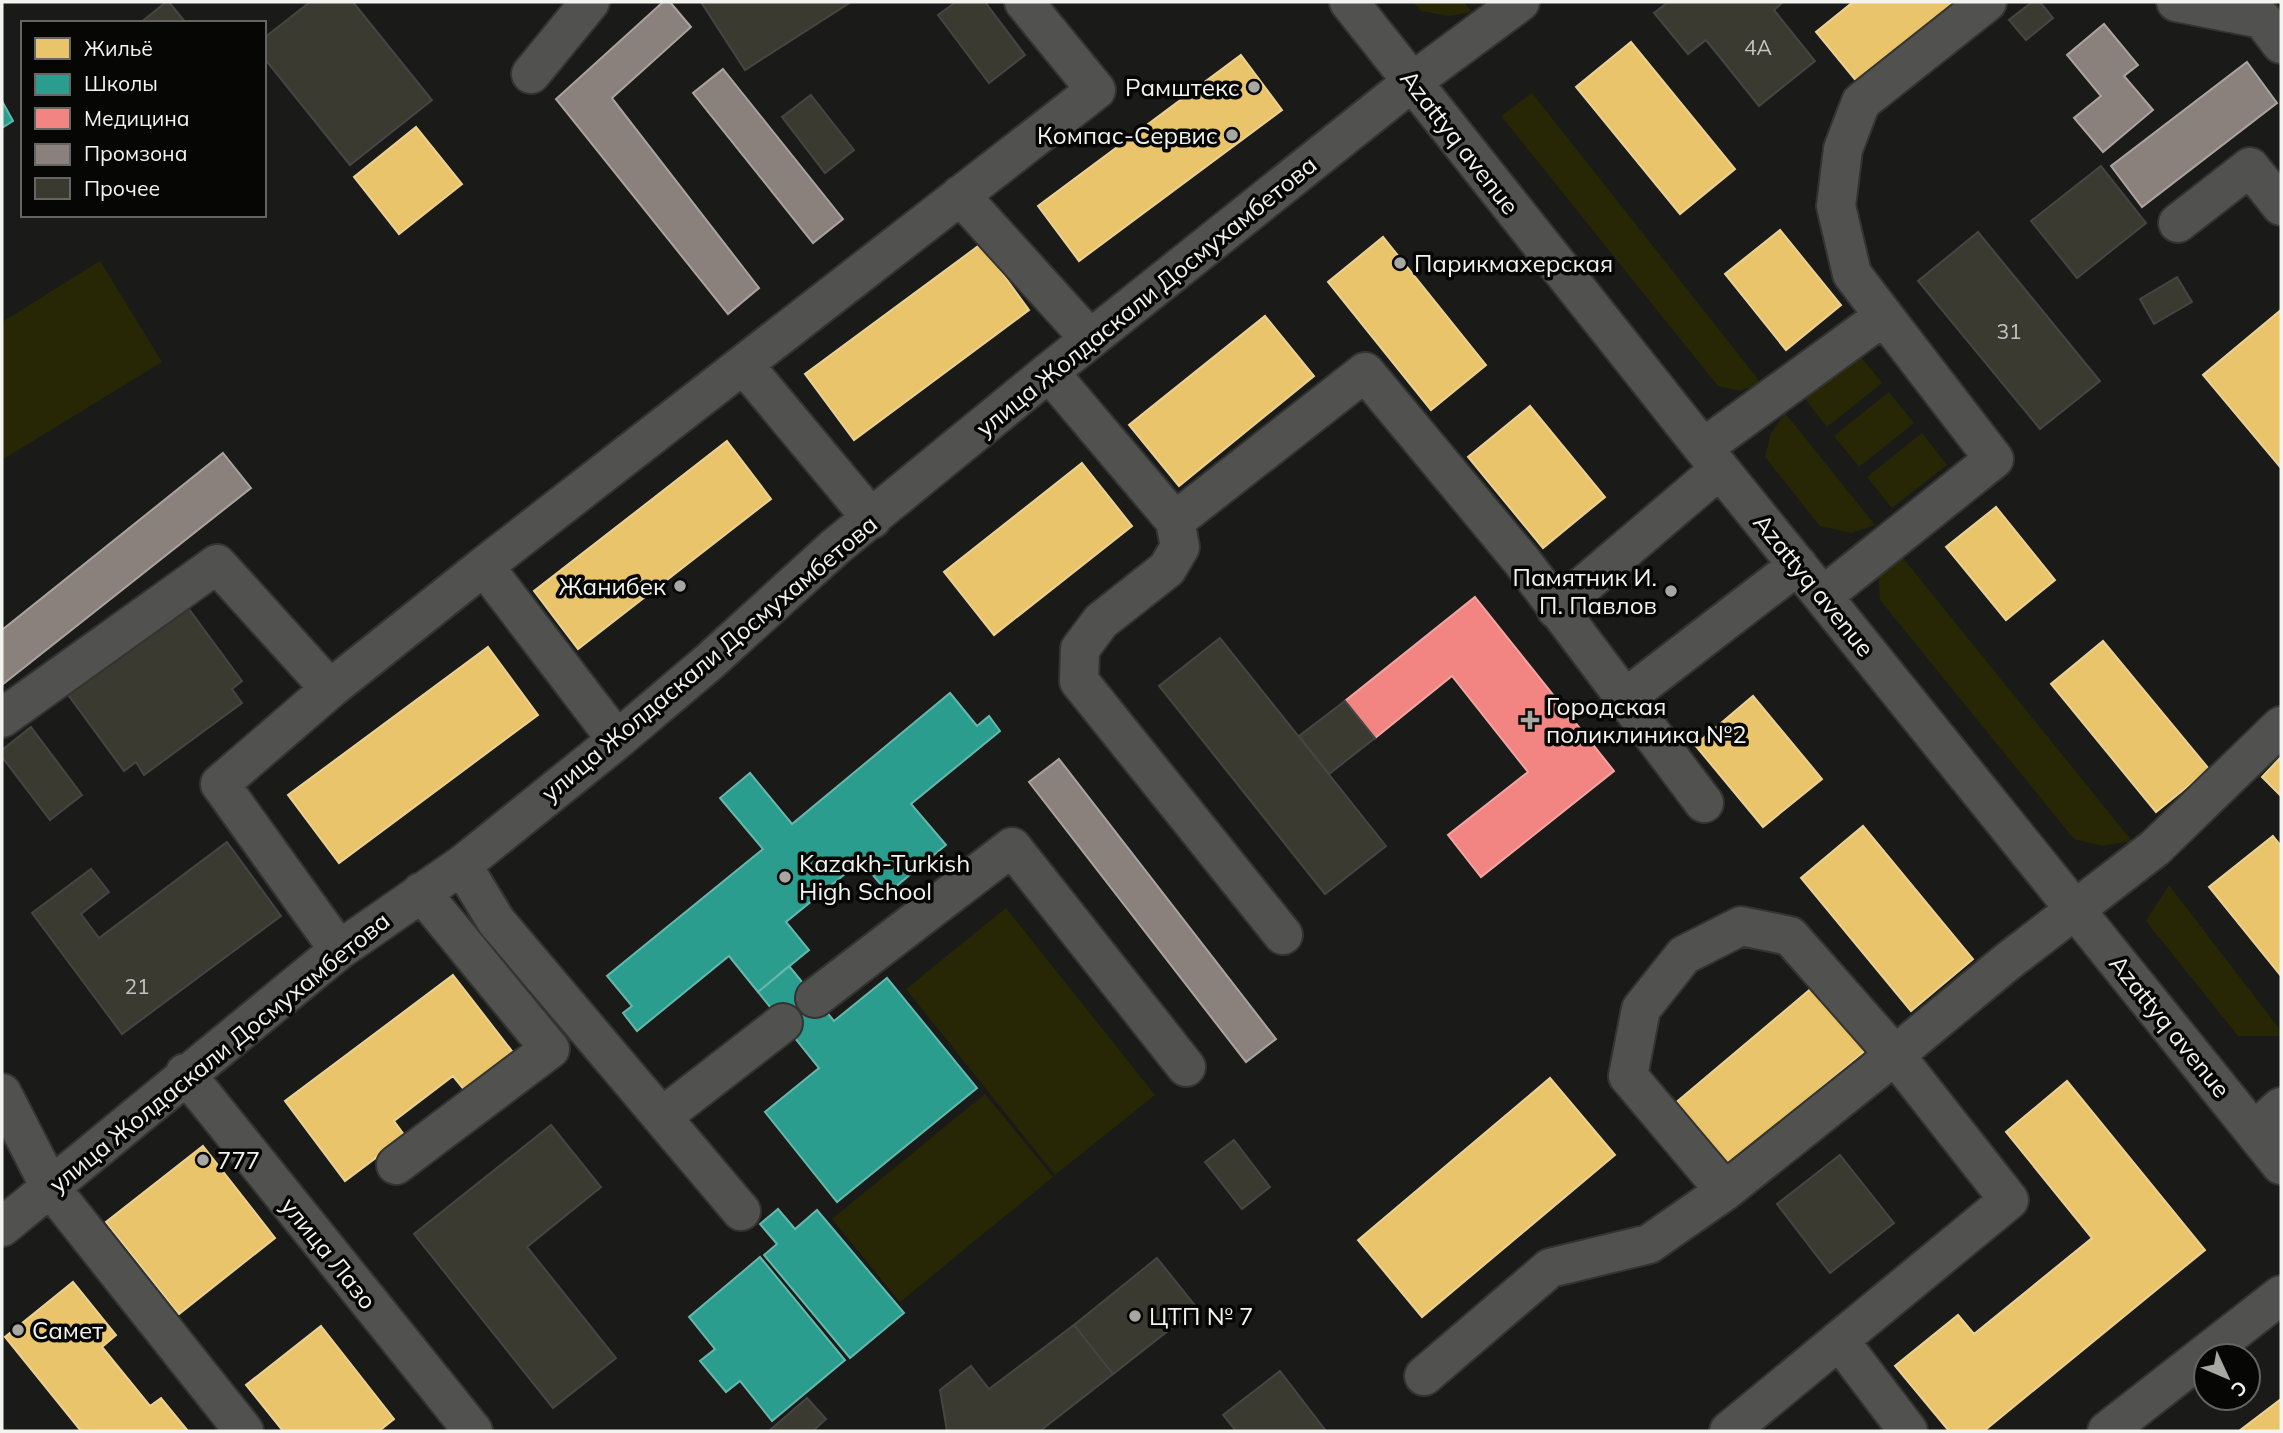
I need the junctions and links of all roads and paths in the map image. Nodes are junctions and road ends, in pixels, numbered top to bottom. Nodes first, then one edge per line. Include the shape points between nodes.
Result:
1 (590, 2) edge
2 (1024, 2) edge
3 (1349, 2) edge
4 (1520, 2) edge
5 (1987, 2) edge
6 (2176, 2) edge
7 (2281, 44) edge
8 (531, 74) dead end
9 (1412, 82) junction
10 (960, 195) junction
11 (2281, 206) edge
12 (2178, 223) dead end
13 (1884, 316) junction
14 (1090, 339) junction
15 (744, 365) junction
16 (1049, 372) junction
17 (1712, 459) junction
18 (872, 519) junction
19 (1175, 521) junction
20 (1798, 565) junction
21 (484, 566) junction
22 (1823, 596) junction
23 (1556, 609) junction
24 (330, 690) junction
25 (1624, 699) junction
26 (2, 719) edge
27 (2281, 726) edge
28 (617, 740) junction
29 (1704, 803) dead end
30 (462, 865) junction
31 (421, 892) junction
32 (2075, 909) junction
33 (1283, 935) dead end
34 (338, 950) junction
35 (815, 998) dead end
36 (783, 1023) dead end
37 (1895, 1055) junction
38 (1186, 1067) dead end
39 (186, 1073) junction
40 (2, 1093) edge
41 (663, 1116) junction
42 (2268, 1119) edge
43 (397, 1165) dead end
44 (2281, 1165) edge
45 (50, 1186) junction
46 (1725, 1191) junction
47 (741, 1211) dead end
48 (2, 1227) edge
49 (2281, 1296) edge
50 (1839, 1340) junction
51 (1424, 1376) dead end
52 (460, 1427) edge
53 (244, 1431) edge
54 (1729, 1431) edge
55 (1908, 1431) edge
56 (2107, 1431) edge

1 - 8 street
2 - 10 street via 1096,90
3 - 9 street, Azattyq avenue
4 - 9 street, улица Жолдаскали Досмухамбетова
5 - 13 street via 1861,102 1843,149 1836,206 1852,274
6 - 7 street via 2262,19
9 - 14 street, улица Жолдаскали Досмухамбетова
9 - 17 street, Azattyq avenue
10 - 14 street
10 - 15 street
11 - 12 street via 2250,167
13 - 17 street
13 - 22 street via 1994,459
14 - 16 street, улица Жолдаскали Досмухамбетова
15 - 18 street
15 - 21 street
16 - 18 street, улица Жолдаскали Досмухамбетова
16 - 19 street
17 - 20 street, Azattyq avenue
17 - 23 street
18 - 28 street, улица Жолдаскали Досмухамбетова
19 - 23 street via 1365,372
19 - 33 street via 1180,547 1167,569 1101,621 1080,649 1079,681
20 - 22 street, Azattyq avenue
20 - 25 street
21 - 24 street
21 - 28 street
22 - 32 street, Azattyq avenue
23 - 25 street
24 - 26 street via 216,564
24 - 34 street via 220,783
25 - 29 street
27 - 32 street via 2155,848
28 - 30 street, улица Жолдаскали Досмухамбетова
30 - 31 street, улица Жолдаскали Досмухамбетова
30 - 41 street via 496,921
31 - 34 street, улица Жолдаскали Досмухамбетова
31 - 43 street via 550,1049
32 - 37 street
32 - 42 street, Azattyq avenue
34 - 39 street, улица Жолдаскали Досмухамбетова
35 - 38 street via 1012,847
36 - 41 street
37 - 46 street
37 - 46 street via 1790,936 1741,926 1685,955 1641,1009 1628,1076
37 - 50 street via 2009,1200
39 - 45 street, улица Жолдаскали Досмухамбетова
39 - 52 street, улица Лазо
40 - 45 street
41 - 47 street
42 - 44 street, Azattyq avenue
45 - 48 street, улица Жолдаскали Досмухамбетова
45 - 53 street
46 - 51 street via 1649,1244 1550,1268
49 - 56 street
50 - 54 street
50 - 55 street

